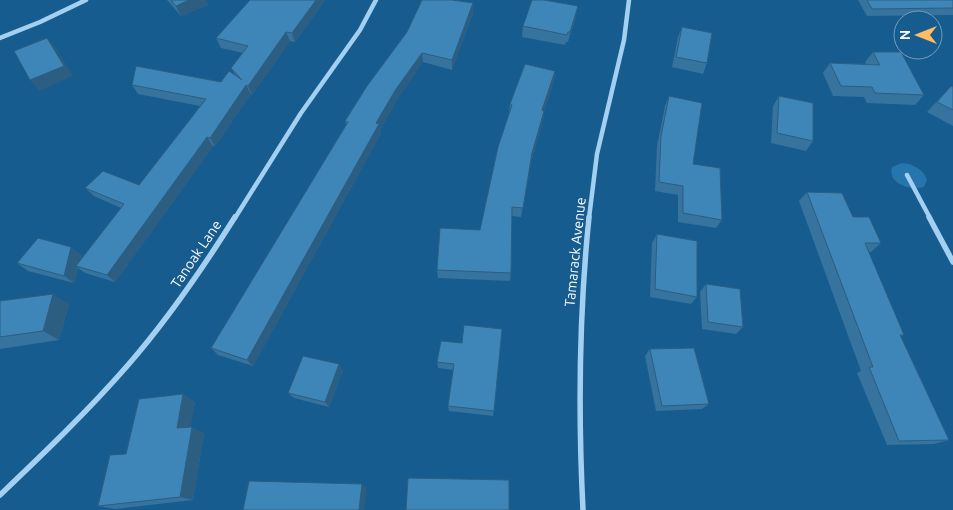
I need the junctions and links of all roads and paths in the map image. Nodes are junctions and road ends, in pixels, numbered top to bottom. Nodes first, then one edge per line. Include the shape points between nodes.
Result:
1 (86, 0) edge
2 (376, 0) edge
3 (629, 0) edge
4 (0, 38) edge
5 (907, 175) dead end
6 (953, 262) edge
7 (0, 494) edge
8 (582, 510) edge

1 - 4 street
2 - 7 street, Tanoak Lane via 351,46 315,92 202,268 145,345 82,415
3 - 8 street, Tamarack Avenue via 627,26 596,166 581,304 578,437
5 - 6 street

